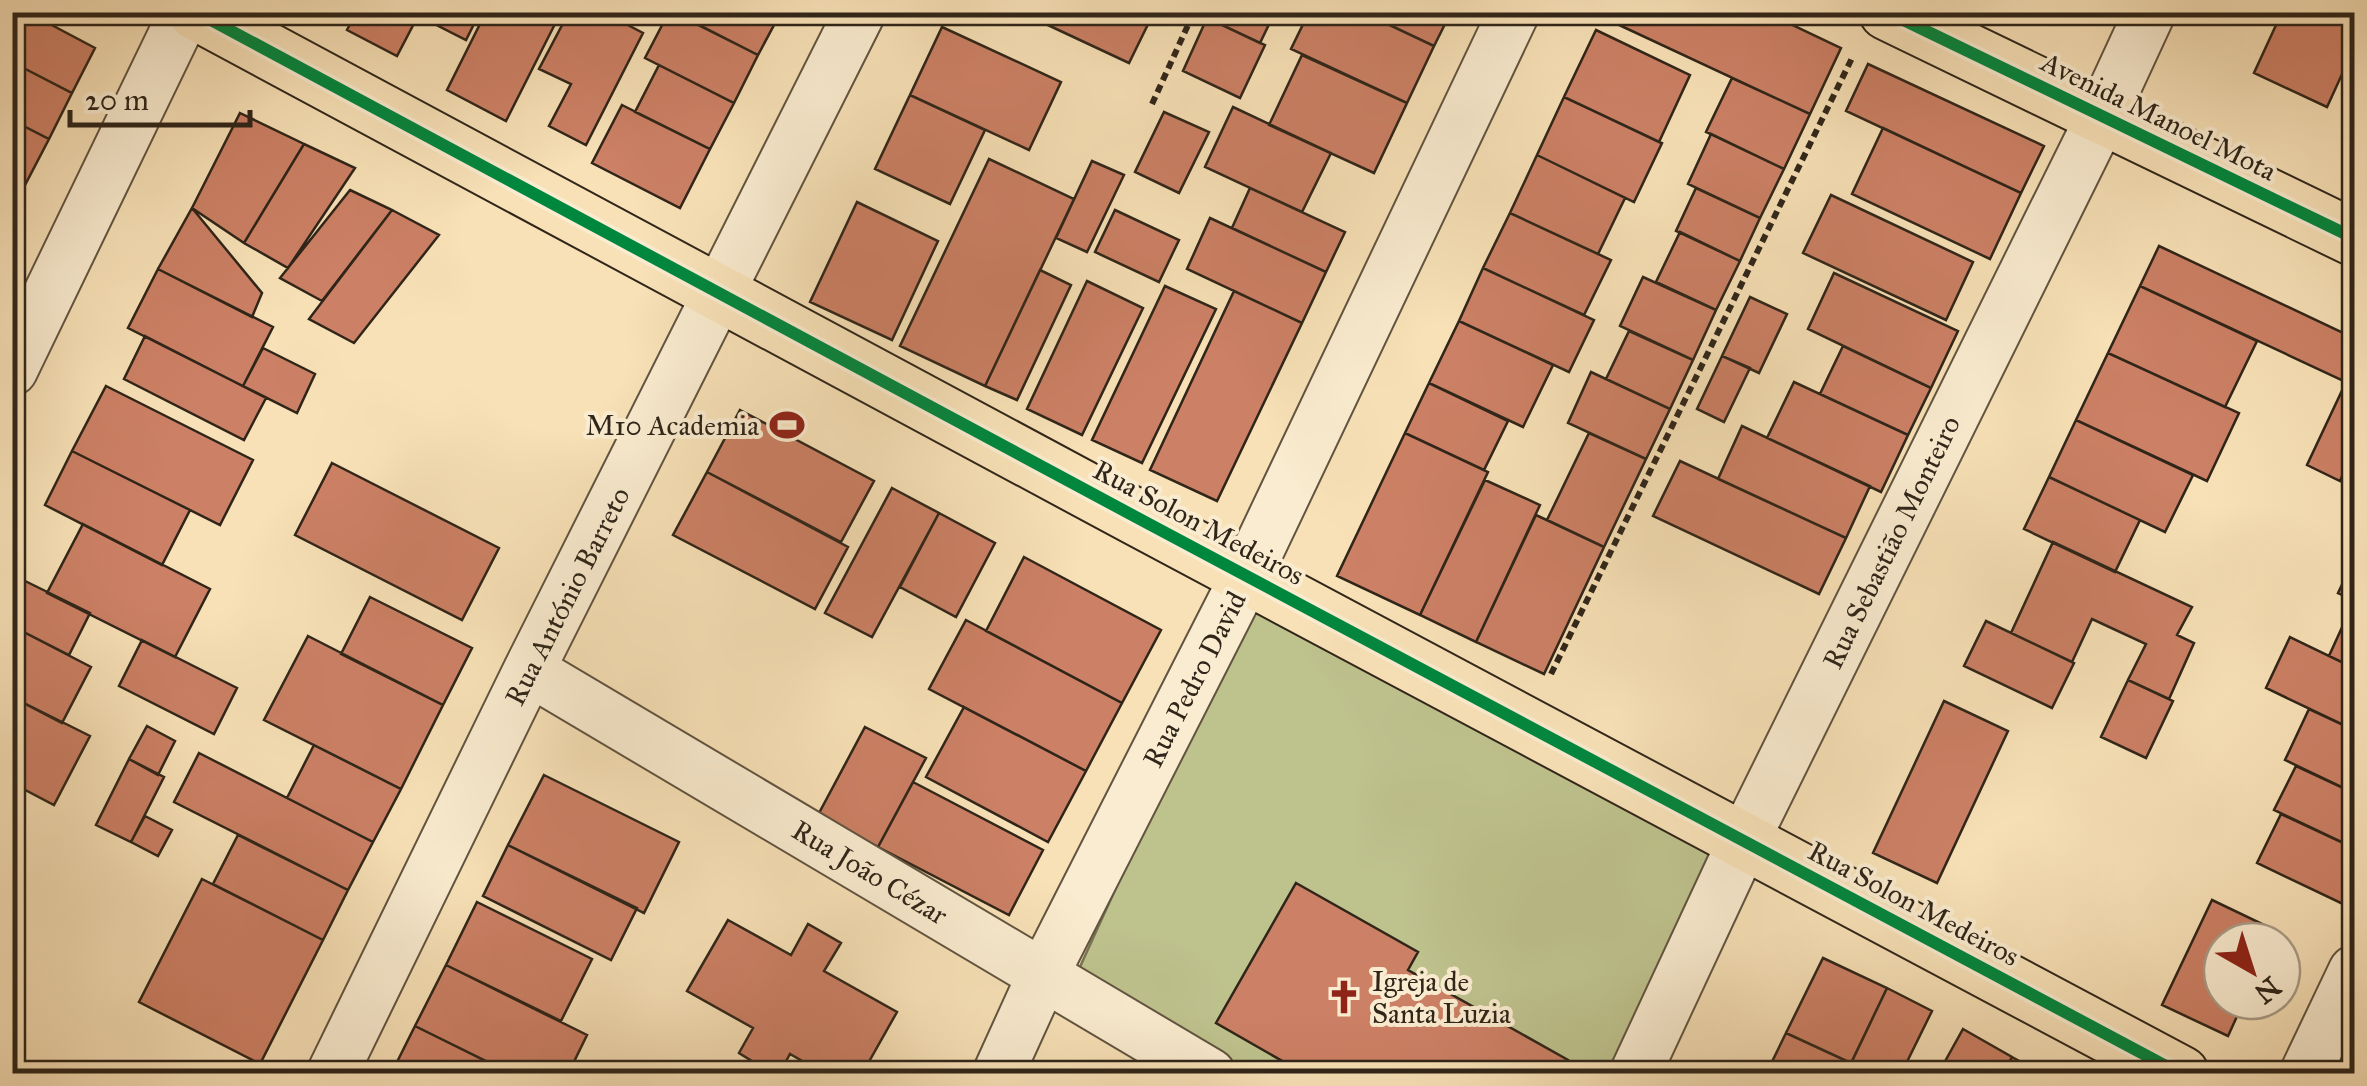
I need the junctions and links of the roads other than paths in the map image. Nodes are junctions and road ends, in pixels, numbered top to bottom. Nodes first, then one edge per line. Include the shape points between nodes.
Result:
1 (185, 12) edge
2 (196, 12) edge
3 (860, 12) edge
4 (1514, 12) edge
5 (2150, 12) edge
6 (1872, 30) edge
7 (2102, 116) junction
8 (2354, 238) edge
9 (720, 294) junction
10 (12, 370) edge
11 (1246, 576) junction
12 (530, 670) junction
13 (1744, 840) junction
14 (2354, 971) edge
15 (1044, 976) junction
16 (332, 1074) edge
17 (998, 1074) edge
18 (1210, 1074) edge
19 (1635, 1074) edge
20 (2181, 1074) edge
21 (2305, 1074) edge

1 - 10 street
2 - 9 main road, Rua Solon Medeiros
3 - 9 street, Rua António Barreto
4 - 11 street, Rua Pedro David
5 - 7 street, Rua Sebastião Monteiro
6 - 7 main road, Avenida Manoel Mota
7 - 8 main road, Avenida Manoel Mota
7 - 13 street, Rua Sebastião Monteiro
9 - 11 main road, Rua Solon Medeiros
9 - 12 street, Rua António Barreto
11 - 13 main road, Rua Solon Medeiros
11 - 15 street, Rua Pedro David
12 - 15 street, Rua João Cézar
12 - 16 street, Rua António Barreto
13 - 19 street, Rua Sebastião Monteiro
13 - 20 main road, Rua Solon Medeiros
14 - 21 street
15 - 17 street, Rua Pedro David
15 - 18 street, Rua João Cézar

